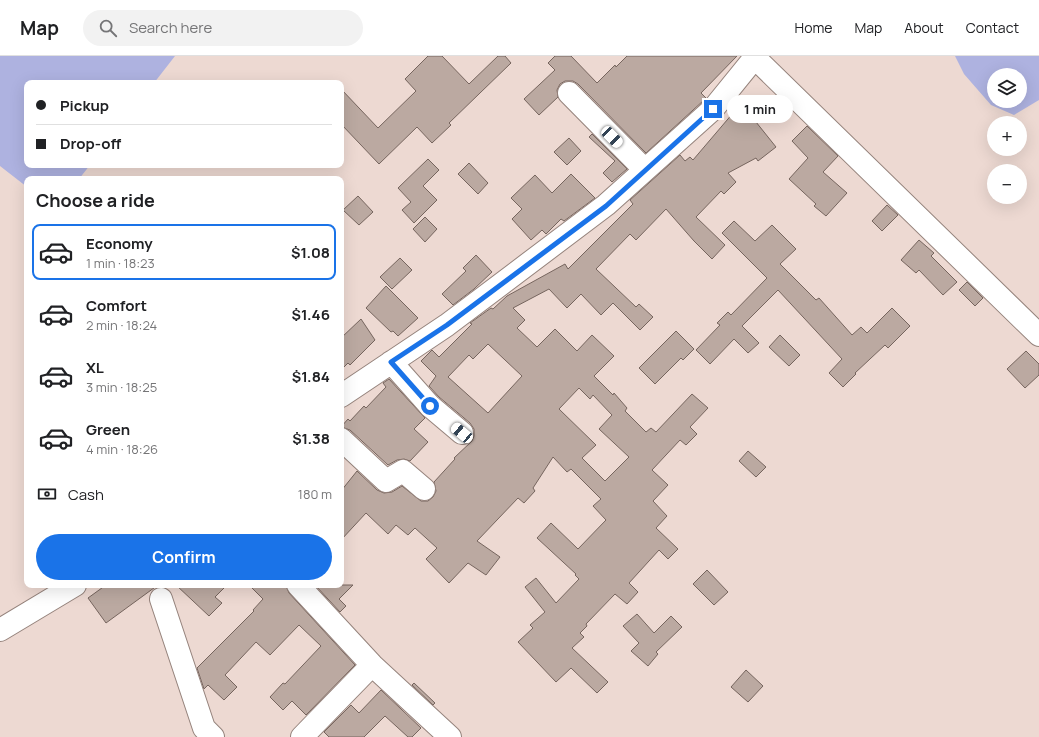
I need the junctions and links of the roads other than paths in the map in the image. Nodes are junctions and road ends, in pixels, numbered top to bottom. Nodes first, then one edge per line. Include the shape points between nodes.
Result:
1 (754, 57) edge
2 (569, 93) dead end
3 (645, 170) junction
4 (1039, 335) edge
5 (391, 362) junction
6 (344, 394) edge
7 (462, 433) dead end
8 (344, 442) edge
9 (424, 489) dead end
10 (70, 588) edge
11 (301, 588) edge
12 (161, 599) dead end
13 (0, 630) edge
14 (372, 665) junction
15 (213, 737) edge
16 (302, 737) edge
17 (450, 737) edge

1 - 3 street via 713,109
1 - 4 street
2 - 3 street
3 - 5 street via 600,210 447,325
5 - 6 street
5 - 7 street via 430,406
8 - 9 street via 386,481 403,471
10 - 13 street
11 - 14 street
12 - 15 street via 204,728
14 - 16 street
14 - 17 street

